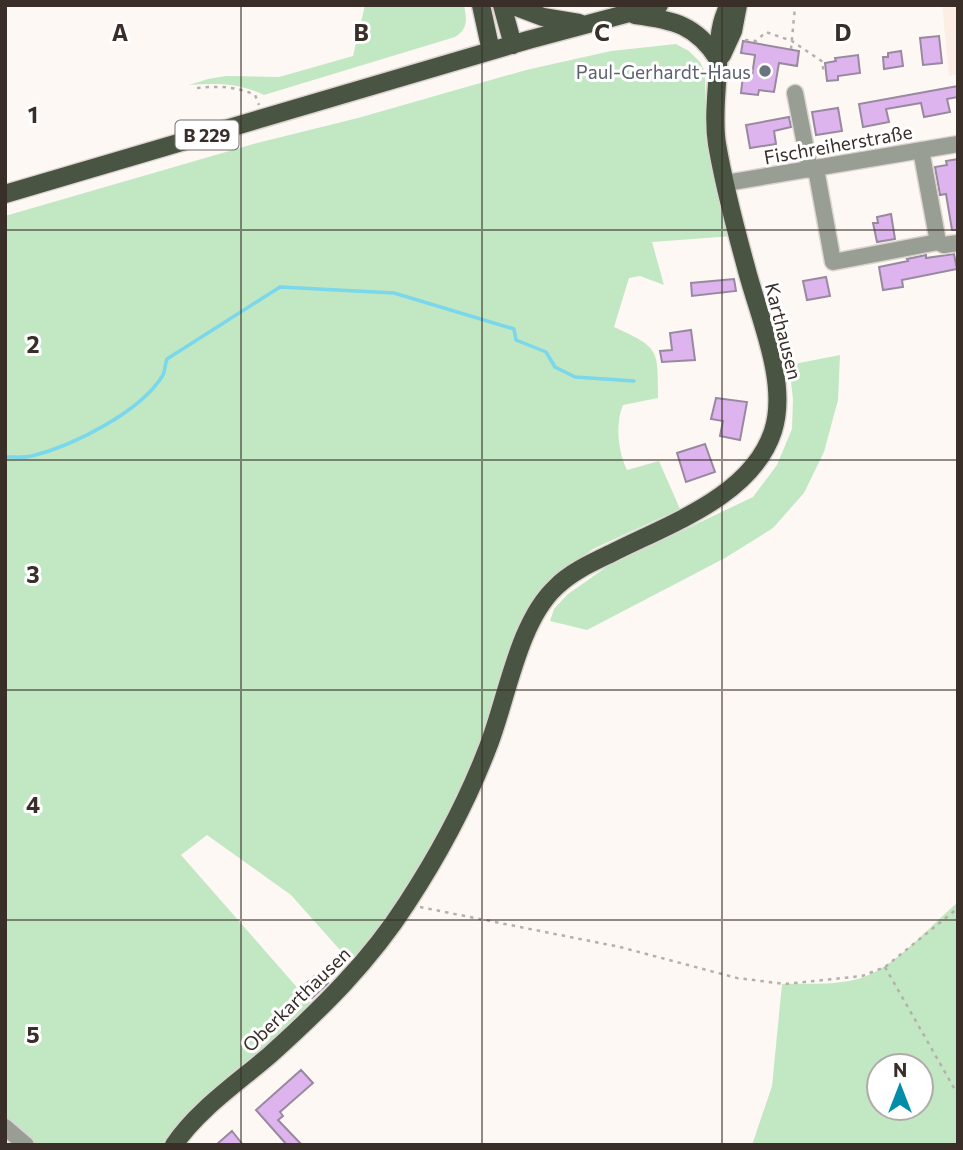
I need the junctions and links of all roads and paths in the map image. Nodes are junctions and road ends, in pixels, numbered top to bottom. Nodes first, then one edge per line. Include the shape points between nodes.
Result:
1 (481, 5) edge
2 (502, 5) edge
3 (512, 5) edge
4 (659, 5) edge
5 (729, 5) edge
6 (738, 5) edge
7 (796, 7) edge
8 (625, 13) junction
9 (586, 24) junction
10 (792, 41) junction
11 (513, 45) junction
12 (741, 47) dead end
13 (791, 49) dead end
14 (491, 51) junction
15 (718, 62) junction
16 (823, 74) dead end
17 (197, 88) dead end
18 (252, 93) dead end
19 (795, 93) dead end
20 (958, 144) edge
21 (921, 150) junction
22 (813, 169) junction
23 (726, 183) junction
24 (5, 194) edge
25 (938, 242) junction
26 (958, 243) edge
27 (428, 868) joint
28 (407, 904) junction
29 (958, 908) edge
30 (885, 967) junction
31 (958, 1096) edge
32 (5, 1127) edge
33 (26, 1145) edge
34 (174, 1145) edge

1 - 14 main road
2 - 11 main road
3 - 9 main road via 543,17
4 - 8 main road, B 229
5 - 15 main road, Karthausen via 719,32
6 - 15 main road, Karthausen via 733,31
7 - 10 path
8 - 9 main road, B 229
8 - 15 main road via 681,24 702,38
9 - 11 main road, B 229
10 - 12 path via 766,32 756,41 742,39
10 - 13 path
10 - 16 path via 823,62
11 - 14 main road, B 229
14 - 24 main road, B 229
15 - 23 main road, Karthausen via 715,124
17 - 18 path via 225,87
19 - 22 street
20 - 21 street, Fischreiherstraße
21 - 22 street, Fischreiherstraße
21 - 25 street
22 - 23 street, Fischreiherstraße
22 - 25 street via 833,262
23 - 27 main road, Karthausen via 775,374 778,408 765,452 717,500 600,558 554,588 522,641 488,748 459,815
25 - 26 street
27 - 28 main road, Oberkarthausen
28 - 30 path via 620,947 737,978 785,984 862,976
28 - 34 main road, Oberkarthausen via 345,984 196,1119
29 - 30 path
30 - 31 path
32 - 33 street

